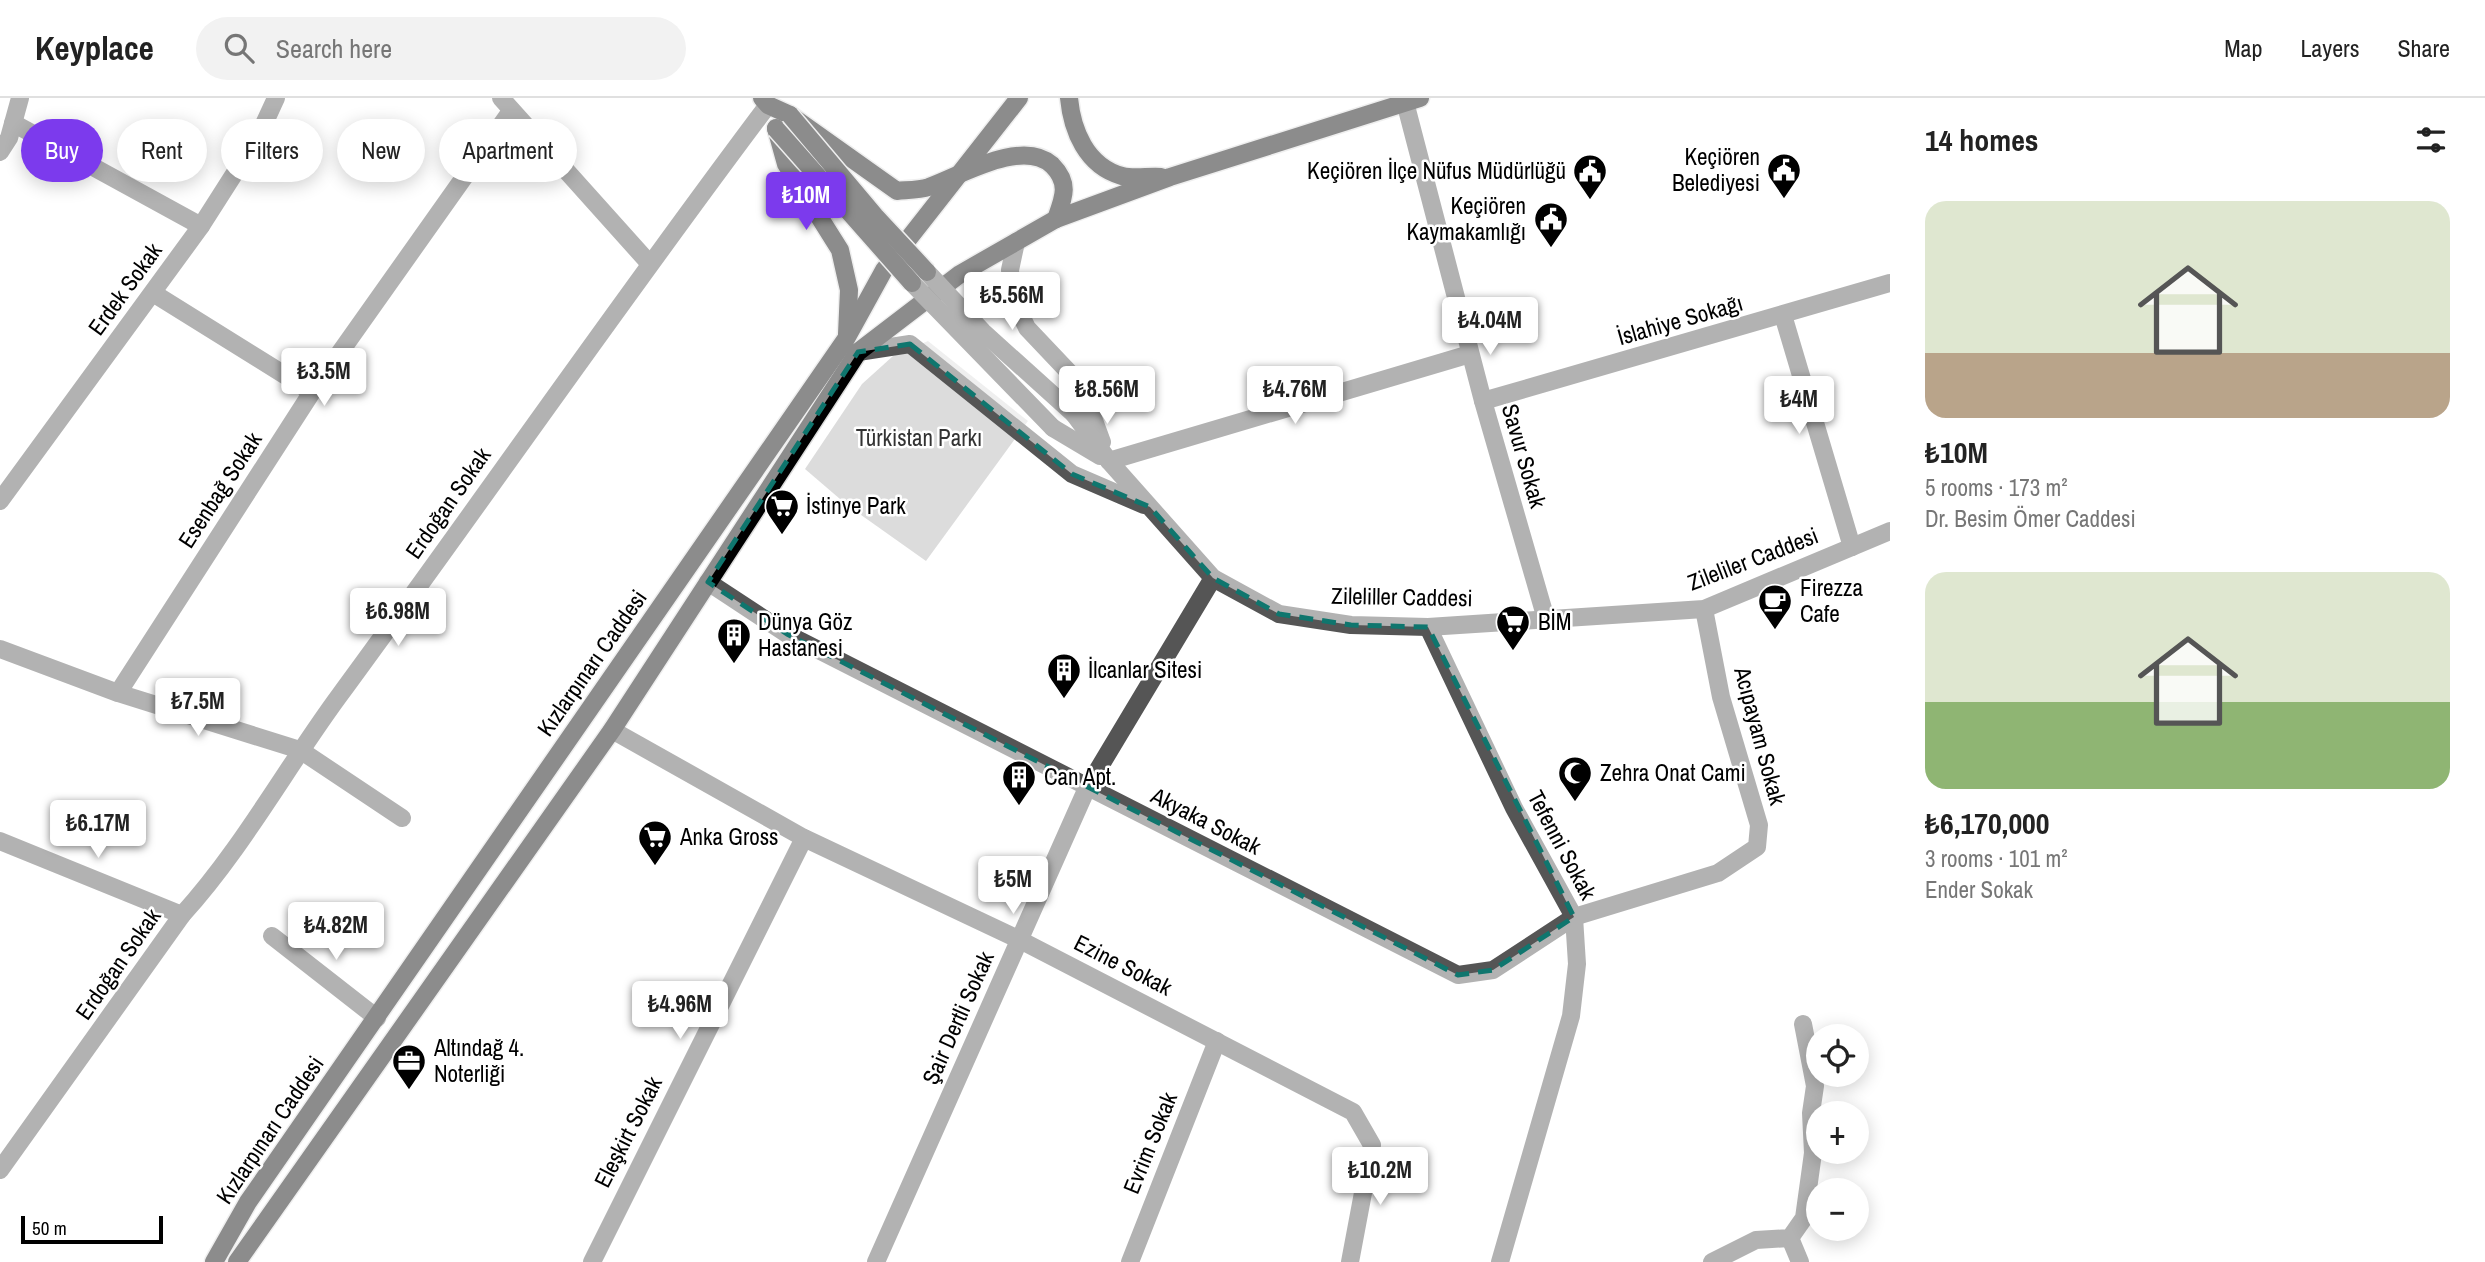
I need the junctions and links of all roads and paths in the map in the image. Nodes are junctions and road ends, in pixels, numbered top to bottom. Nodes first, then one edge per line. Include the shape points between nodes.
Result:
1 (20, 98) edge
2 (276, 98) edge
3 (1019, 98) edge
4 (1069, 98) edge
5 (1413, 100) edge
6 (765, 102) edge
7 (506, 104) edge
8 (790, 115) junction
9 (13, 123) junction
10 (776, 128) junction
11 (0, 152) edge
12 (961, 173) junction
13 (1170, 177) junction
14 (1056, 219) junction
15 (201, 226) junction
16 (1016, 242) junction
17 (649, 262) junction
18 (920, 278) junction
19 (1890, 283) edge
20 (153, 293) junction
21 (1783, 315) junction
22 (852, 345) junction
23 (1470, 354) junction
24 (312, 392) junction
25 (1483, 401) junction
26 (1109, 461) junction
27 (0, 501) edge
28 (1150, 507) junction
29 (1890, 531) edge
30 (1852, 547) junction
31 (1213, 578) junction
32 (708, 582) junction
33 (1704, 609) junction
34 (1546, 619) junction
35 (1428, 627) junction
36 (0, 649) edge
37 (118, 693) junction
38 (612, 730) junction
39 (300, 750) junction
40 (1087, 788) junction
41 (402, 818) dead end
42 (804, 838) junction
43 (0, 841) edge
44 (182, 915) junction
45 (1574, 917) junction
46 (272, 936) dead end
47 (1020, 940) junction
48 (377, 1018) junction
49 (1803, 1024) dead end
50 (1217, 1041) junction
51 (0, 1170) edge
52 (1790, 1238) junction
53 (214, 1262) edge
54 (237, 1262) edge
55 (592, 1262) edge
56 (876, 1262) edge
57 (1130, 1262) edge
58 (1350, 1262) edge
59 (1500, 1262) edge
60 (1712, 1262) edge
61 (1800, 1262) edge

1 - 9 street
2 - 15 street, Erdek Sokak via 259,135
3 - 12 main road, Kızlarpınarı Caddesi
4 - 13 main road via 1072,124 1084,149 1101,164 1121,176
5 - 13 main road, Kızlarpınarı Caddesi
5 - 23 street, Savur Sokak
6 - 8 main road
6 - 10 main road
6 - 17 street, Erdoğan Sokak
7 - 17 street
7 - 24 street, Esenbağ Sokak
8 - 12 main road via 897,191 926,188
8 - 18 main road, bridge
9 - 11 street
9 - 15 street
10 - 18 main road, bridge
10 - 22 main road via 786,164 840,250 849,290
12 - 14 main road via 1026,155 1046,160 1062,175 1066,192
12 - 22 main road, Kızlarpınarı Caddesi via 884,270
13 - 14 main road, Kızlarpınarı Caddesi
14 - 16 main road, Kızlarpınarı Caddesi
15 - 20 street, Erdek Sokak
16 - 22 main road, Kızlarpınarı Caddesi
16 - 26 street via 1010,270 1012,296 1027,328 1081,385
17 - 39 street, Erdoğan Sokak
18 - 26 street, bridge via 1074,414
18 - 26 street, bridge via 1054,428
19 - 21 street, İslahiye Sokağı
20 - 24 street
20 - 27 street, Erdek Sokak
21 - 25 street, İslahiye Sokağı
21 - 30 street
22 - 28 street via 910,344 1072,474
22 - 32 main road, Kızlarpınarı Caddesi
22 - 48 main road, Kızlarpınarı Caddesi
23 - 25 street, Savur Sokak
23 - 26 street
24 - 37 street, Esenbağ Sokak
25 - 34 street, Savur Sokak
26 - 28 street, Zileliller Caddesi
28 - 31 street, Zileliller Caddesi
29 - 30 street, Zileliler Caddesi
30 - 33 street, Zileliler Caddesi
31 - 35 street, Zileliller Caddesi via 1279,614 1351,625
31 - 40 street, Şair Dertli Sokak
32 - 38 main road, Kızlarpınarı Caddesi
32 - 40 street, Akyaka Sokak via 787,634
33 - 34 street, Zileliler Caddesi
33 - 45 street, Acıpayam Sokak via 1721,697 1759,825 1758,847 1718,873
34 - 35 street, Zileliller Caddesi
35 - 45 street, Tefenni Sokak via 1514,808
36 - 37 street
37 - 39 street
38 - 42 street, Ezine Sokak
38 - 54 main road, Kızlarpınarı Caddesi
39 - 41 street
39 - 44 street, Erdoğan Sokak via 204,891
40 - 45 street, Akyaka Sokak via 1458,975 1493,970
40 - 47 street, Şair Dertli Sokak
42 - 47 street, Ezine Sokak
42 - 55 street, Eleşkirt Sokak
43 - 44 street
44 - 51 street, Erdoğan Sokak
45 - 59 street, Tefenni Sokak via 1577,964 1571,1016
46 - 48 street
47 - 50 street, Ezine Sokak
47 - 56 street, Şair Dertli Sokak
48 - 53 main road, Kızlarpınarı Caddesi via 248,1202
49 - 52 street via 1815,1086 1812,1153 1804,1218
50 - 57 street, Evrim Sokak
50 - 58 street, Ezine Sokak via 1353,1112 1373,1145
52 - 60 street via 1756,1240
52 - 61 street

